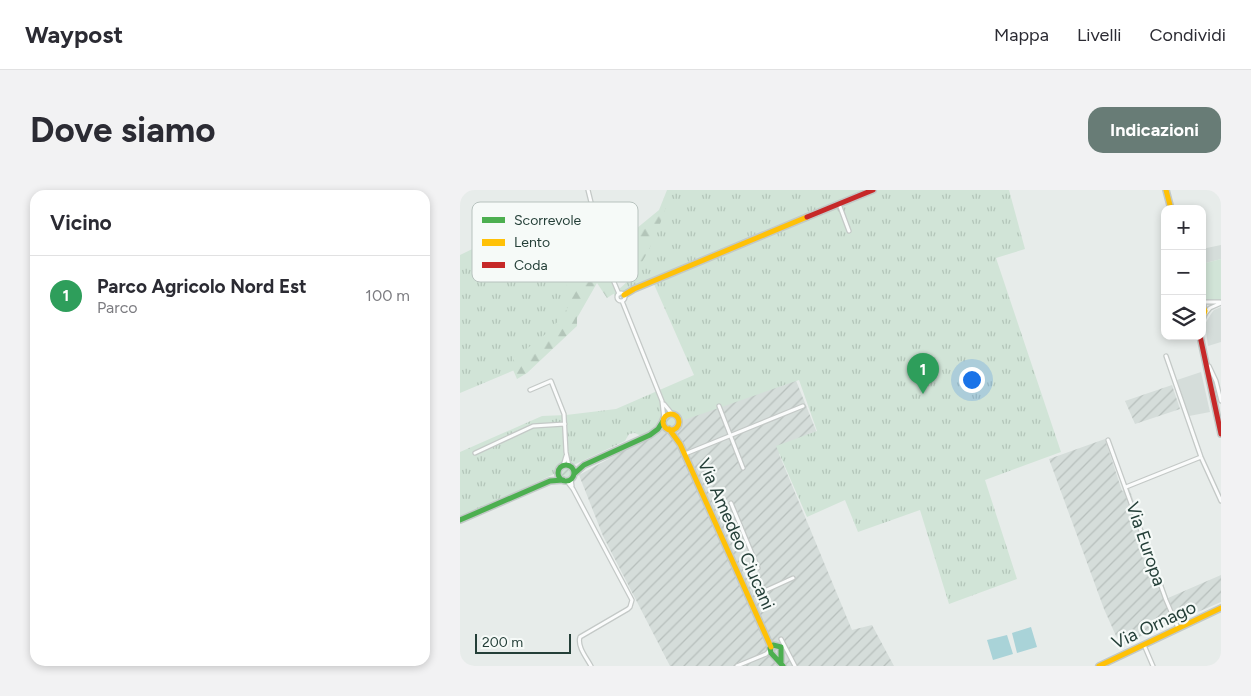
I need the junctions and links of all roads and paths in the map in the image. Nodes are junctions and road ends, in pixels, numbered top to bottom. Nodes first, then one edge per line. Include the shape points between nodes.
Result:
1 (873, 190) edge
2 (1166, 190) edge
3 (839, 204) junction
4 (1170, 205) edge
5 (849, 231) dead end
6 (615, 282) edge
7 (621, 294) junction
8 (622, 301) junction
9 (1221, 302) edge
10 (1206, 303) edge
11 (1206, 313) edge
12 (1200, 340) edge
13 (1201, 340) edge
14 (1166, 356) dead end
15 (1219, 384) edge
16 (530, 390) dead end
17 (1221, 400) edge
18 (662, 401) junction
19 (718, 406) dead end
20 (803, 406) dead end
21 (673, 415) junction
22 (663, 420) junction
23 (565, 424) junction
24 (678, 425) junction
25 (668, 429) junction
26 (656, 431) junction
27 (730, 434) junction
28 (1221, 434) edge
29 (1108, 440) dead end
30 (680, 444) junction
31 (566, 452) junction
32 (475, 453) dead end
33 (685, 454) junction
34 (1201, 458) junction
35 (584, 465) junction
36 (563, 466) junction
37 (570, 466) junction
38 (744, 468) dead end
39 (559, 472) junction
40 (569, 478) junction
41 (550, 481) junction
42 (1126, 487) junction
43 (1221, 501) edge
44 (731, 503) dead end
45 (460, 520) edge
46 (758, 568) dead end
47 (793, 578) dead end
48 (752, 582) dead end
49 (1221, 608) edge
50 (1178, 628) junction
51 (781, 639) dead end
52 (1144, 645) junction
53 (773, 651) junction
54 (782, 664) edge
55 (590, 666) edge
56 (737, 666) edge
57 (795, 666) edge
58 (1099, 666) edge
59 (1153, 666) edge

1 - 3 main road
2 - 4 main road
3 - 5 street
3 - 7 main road
6 - 7 street, Via Amedeo Ciucani
7 - 8 street via 625,298
7 - 8 street, Via Amedeo Ciucani via 617,299
8 - 18 street, Via Amedeo Ciucani
9 - 10 street
9 - 11 street
12 - 28 main road
13 - 15 street via 1210,372
14 - 34 street
15 - 17 street
16 - 23 street via 551,381
18 - 21 street, Via Amedeo Ciucani
18 - 22 street, Via Amedeo Ciucani
19 - 27 street
20 - 27 street
21 - 22 main road
21 - 24 main road, Via Amedeo Ciucani via 678,418
22 - 25 main road, Via Amedeo Ciucani
22 - 26 main road
23 - 31 street
23 - 32 street via 533,426
24 - 25 main road
24 - 30 main road, Via Amedeo Ciucani
25 - 26 main road
25 - 30 main road, Via Amedeo Ciucani
26 - 35 main road
27 - 33 street
27 - 38 street
29 - 42 street, Via Europa
30 - 33 main road, Via Amedeo Ciucani
31 - 36 street
31 - 37 street
33 - 53 main road, Via Amedeo Ciucani
34 - 42 street
34 - 43 street
35 - 37 main road
35 - 40 main road
36 - 37 main road
36 - 39 main road
37 - 40 main road via 573,470
39 - 40 main road via 560,477
39 - 41 main road
40 - 41 main road
40 - 55 street via 632,600 628,609 580,637
41 - 45 main road
42 - 50 street, Via Europa
44 - 46 street
47 - 48 street via 760,593
49 - 50 main road, Via Ornago
50 - 52 main road, Via Ornago
51 - 57 street
52 - 58 main road, Via Ornago
52 - 59 street
53 - 54 main road, Via Amedeo Ciucani
53 - 56 street

